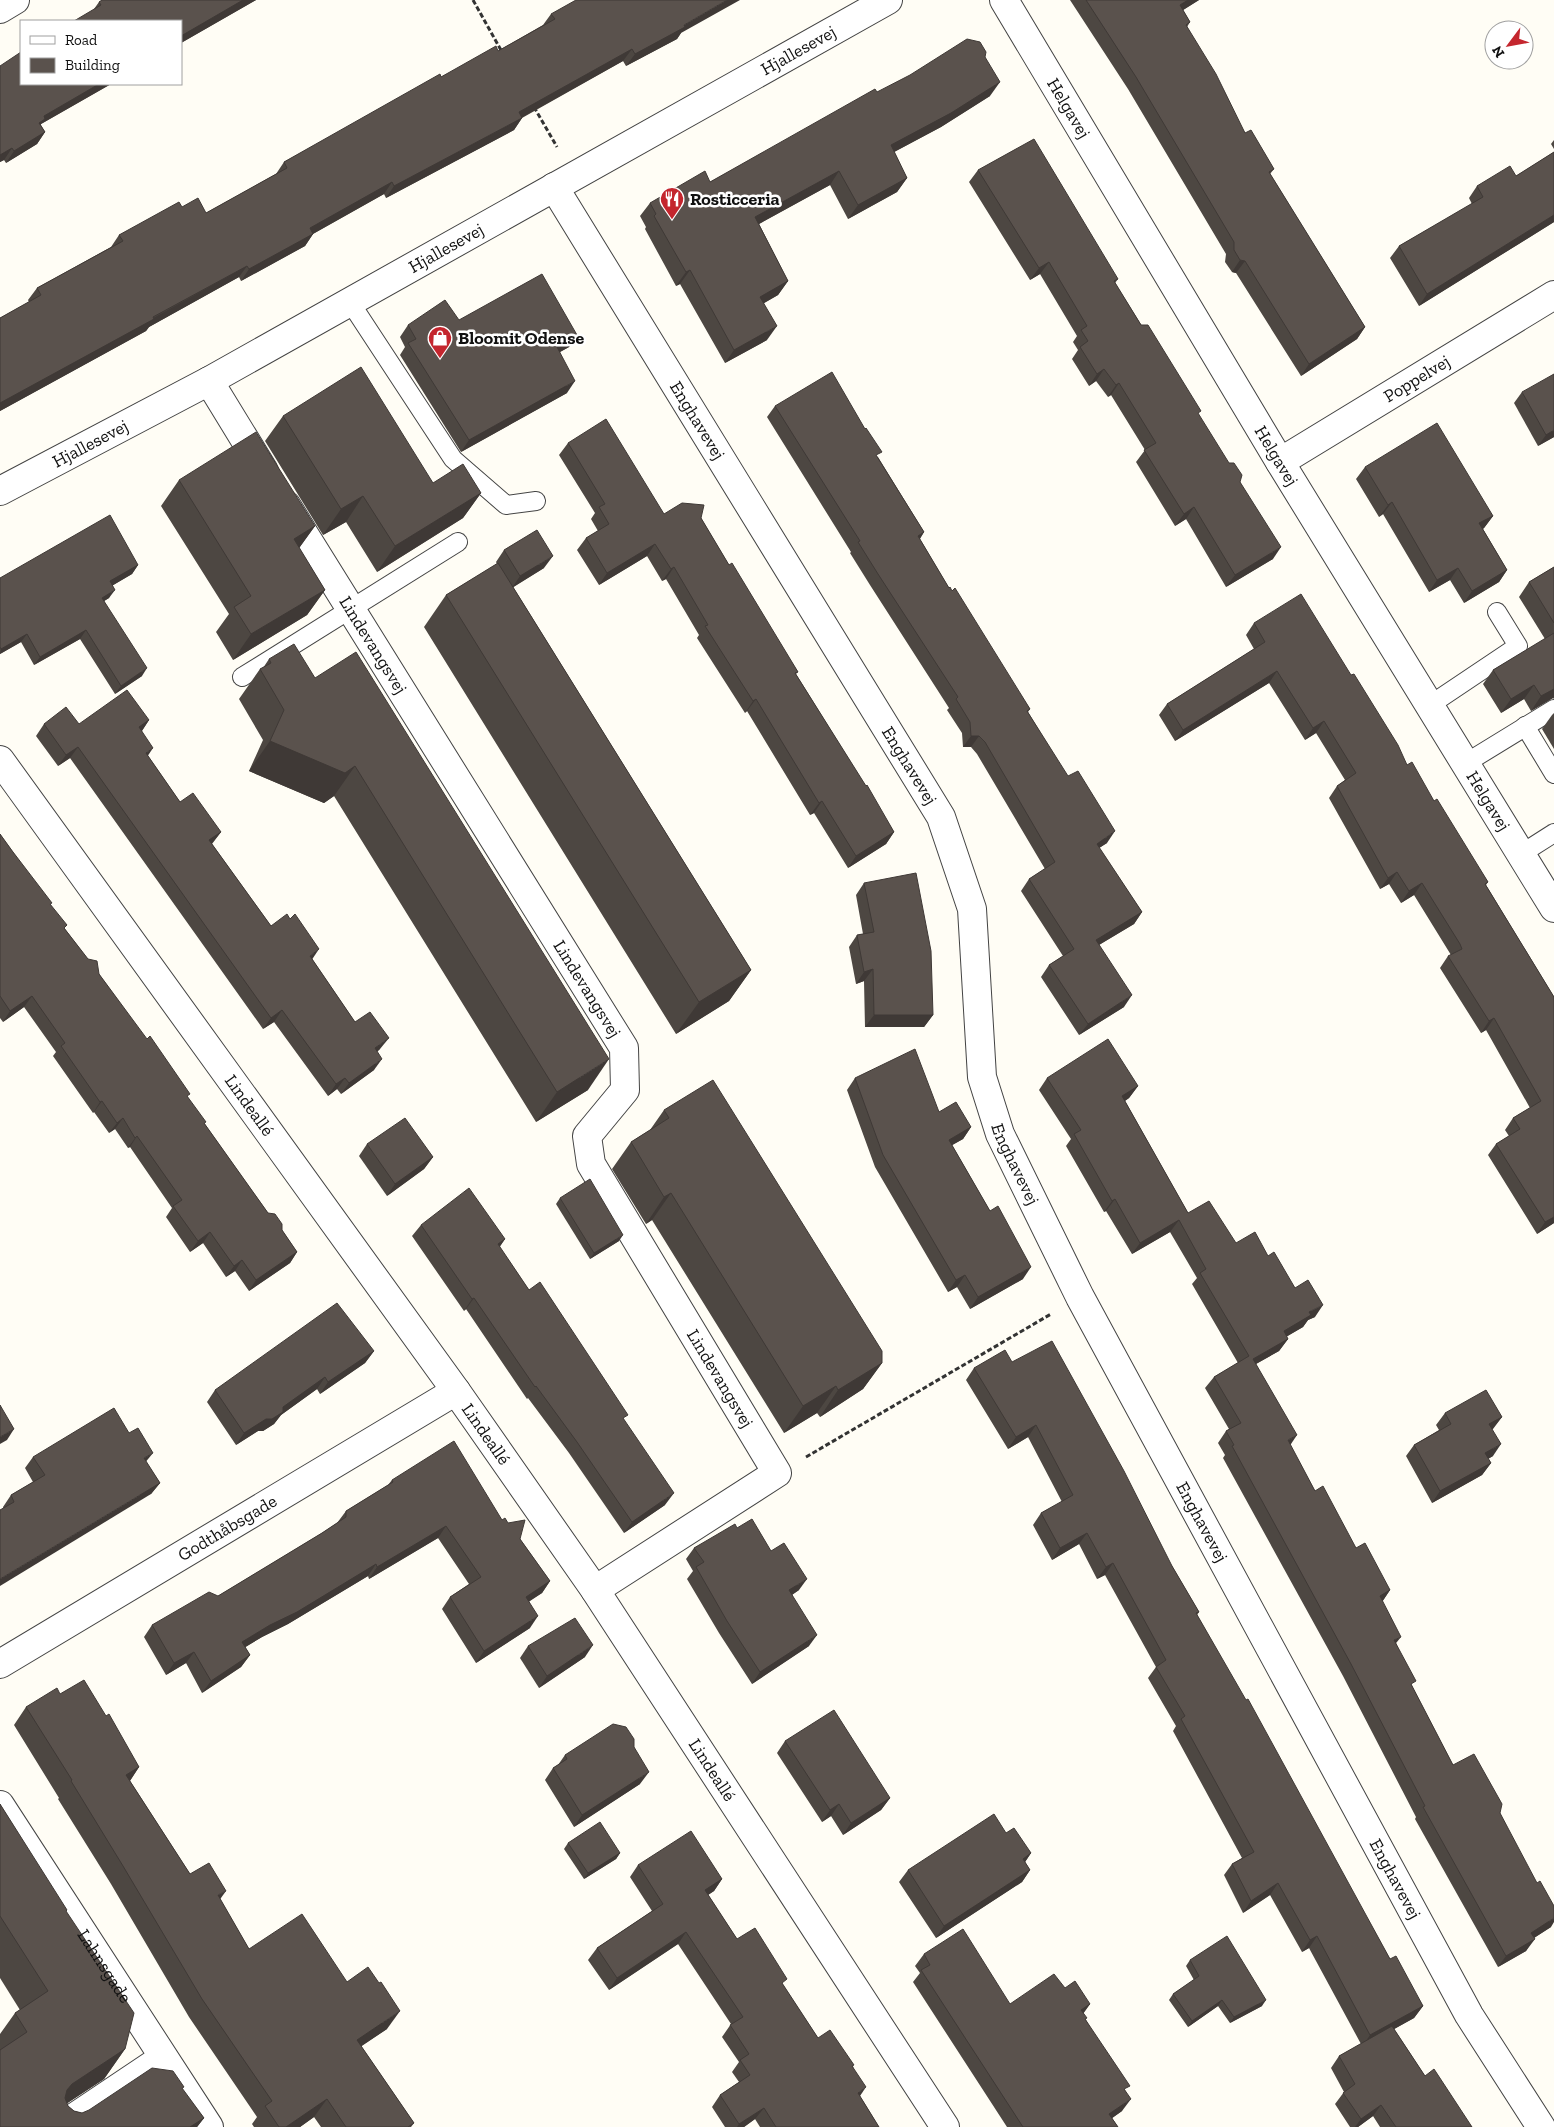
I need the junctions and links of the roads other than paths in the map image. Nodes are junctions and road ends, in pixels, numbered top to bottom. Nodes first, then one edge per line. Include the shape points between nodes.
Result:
1 (15, 0) edge
2 (888, 0) edge
3 (1004, 0) edge
4 (0, 9) edge
5 (564, 182) junction
6 (1554, 295) edge
7 (350, 302) junction
8 (208, 381) junction
9 (1280, 462) junction
10 (0, 490) edge
11 (536, 500) dead end
12 (458, 542) edge
13 (350, 609) junction
14 (1497, 612) dead end
15 (242, 677) dead end
16 (1430, 705) junction
17 (1554, 709) edge
18 (1526, 726) junction
19 (0, 760) edge
20 (1466, 763) junction
21 (1554, 774) edge
22 (1554, 833) edge
23 (1520, 854) junction
24 (1554, 908) edge
25 (456, 1391) junction
26 (595, 1590) junction
27 (0, 1664) edge
28 (0, 1805) edge
29 (163, 2058) junction
30 (60, 2127) edge
31 (209, 2127) edge
32 (945, 2127) edge
33 (1541, 2127) edge

1 - 4 street
2 - 5 street, Hjallesevej
3 - 9 street, Helgavej
5 - 7 street, Hjallesevej
5 - 33 street, Enghavevej via 941,817 972,909 982,1077 1000,1134 1080,1297 1469,2015
6 - 9 street, Poppelvej
7 - 8 street, Hjallesevej
7 - 11 lane via 452,459 506,505
8 - 10 street, Hjallesevej
8 - 13 street, Lindevangsvej
9 - 16 street, Helgavej
12 - 13 lane
13 - 15 lane
13 - 26 street, Lindevangsvej via 624,1048 625,1090 587,1136 591,1164 777,1474
14 - 16 lane via 1518,646
16 - 20 street, Helgavej
17 - 18 lane
18 - 20 lane
18 - 21 lane
19 - 25 street, Lindeallé
20 - 23 street, Helgavej
22 - 23 lane
23 - 24 street, Helgavej
25 - 26 street, Lindeallé
25 - 27 street, Godthåbsgade
26 - 32 street, Lindeallé
28 - 29 street, Lahnsgade
29 - 30 street
29 - 31 street, Lahnsgade

